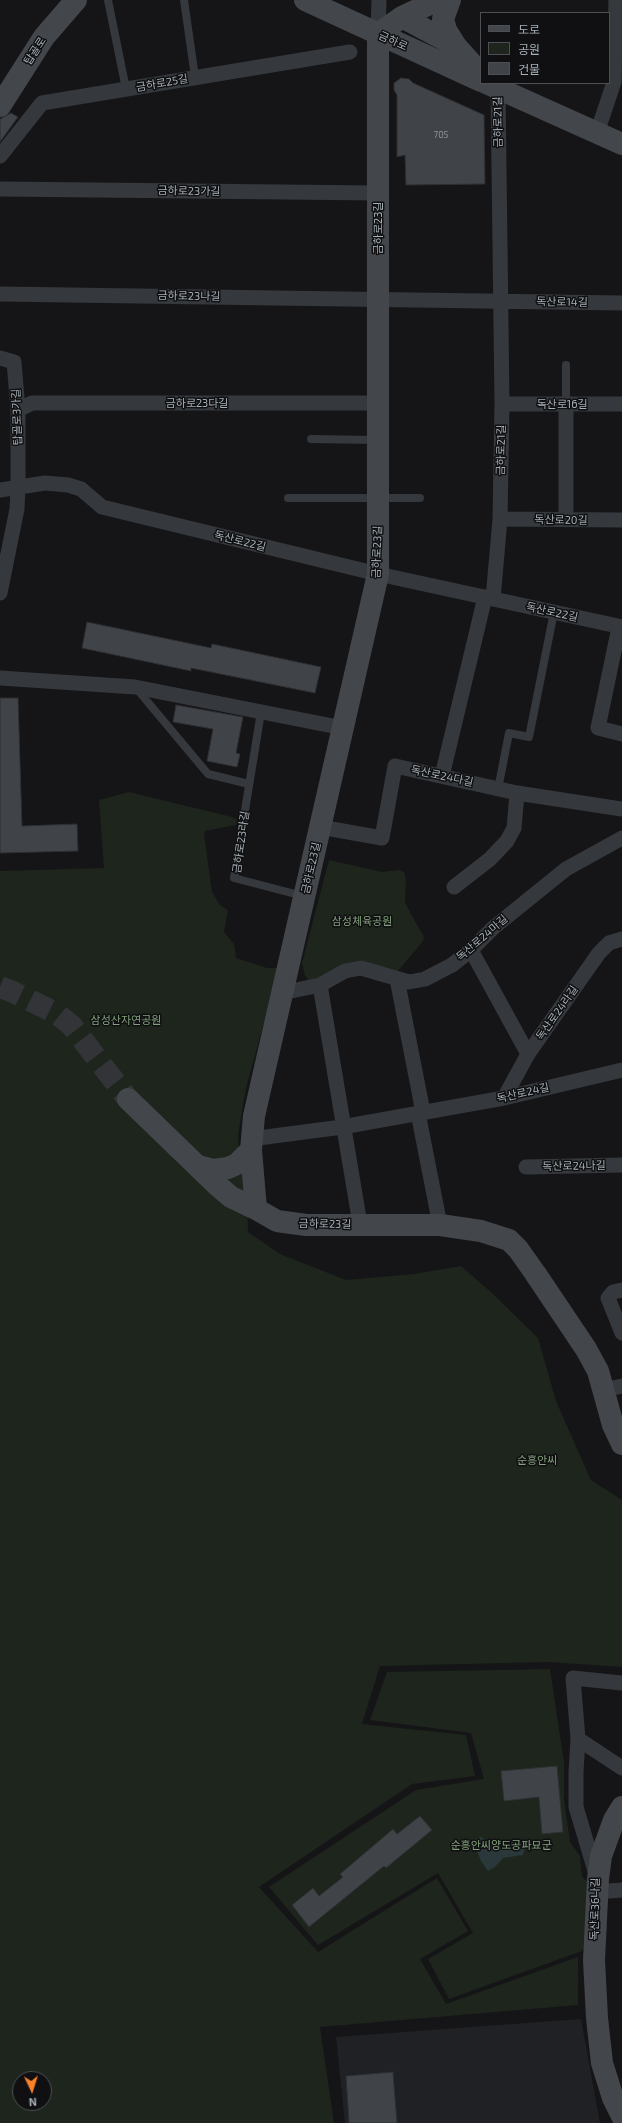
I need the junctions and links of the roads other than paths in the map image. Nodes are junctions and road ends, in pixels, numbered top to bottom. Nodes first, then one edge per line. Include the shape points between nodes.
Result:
1 (76, 0) edge
2 (108, 0) edge
3 (184, 0) edge
4 (305, 0) edge
5 (379, 0) edge
6 (438, 0) edge
7 (450, 0) edge
8 (616, 0) edge
9 (402, 17) junction
10 (378, 34) junction
11 (456, 46) junction
12 (350, 52) dead end
13 (480, 73) edge
14 (195, 77) junction
15 (480, 80) edge
16 (618, 82) edge
17 (488, 84) edge
18 (126, 89) junction
19 (0, 106) edge
20 (597, 133) junction
21 (622, 144) edge
22 (0, 156) edge
23 (0, 189) edge
24 (378, 193) junction
25 (0, 294) edge
26 (378, 298) junction
27 (501, 301) junction
28 (622, 303) edge
29 (0, 358) edge
30 (566, 365) dead end
31 (378, 403) junction
32 (502, 404) junction
33 (566, 404) junction
34 (622, 404) edge
35 (18, 410) junction
36 (311, 439) dead end
37 (378, 440) junction
38 (18, 487) junction
39 (0, 490) edge
40 (288, 498) dead end
41 (420, 498) dead end
42 (378, 499) junction
43 (500, 519) junction
44 (566, 520) junction
45 (622, 520) edge
46 (378, 574) junction
47 (0, 593) edge
48 (489, 598) junction
49 (554, 612) junction
50 (620, 627) edge
51 (0, 678) edge
52 (135, 687) junction
53 (261, 712) junction
54 (343, 728) junction
55 (622, 734) edge
56 (442, 776) junction
57 (249, 784) junction
58 (498, 788) junction
59 (517, 793) junction
60 (622, 809) edge
61 (320, 826) junction
62 (622, 838) edge
63 (454, 887) dead end
64 (304, 896) junction
65 (622, 939) edge
66 (472, 950) junction
67 (397, 979) junction
68 (320, 985) junction
69 (282, 993) junction
70 (528, 1054) junction
71 (622, 1070) edge
72 (504, 1098) junction
73 (128, 1099) tunnel mouth
74 (421, 1113) junction
75 (342, 1126) junction
76 (251, 1145) junction
77 (622, 1165) edge
78 (198, 1166) junction
79 (526, 1167) dead end
80 (256, 1209) junction
81 (360, 1224) junction
82 (440, 1225) junction
83 (622, 1290) edge
84 (622, 1334) edge
85 (613, 1388) edge
86 (622, 1444) edge
87 (622, 1683) edge
88 (578, 1739) junction
89 (622, 1768) edge
90 (622, 1807) edge
91 (598, 1885) junction
92 (622, 1890) edge
93 (622, 2116) edge

1 - 19 street, 탑골로 via 44,37
2 - 18 lane
3 - 14 lane
4 - 10 street, 금하로
5 - 10 street
6 - 9 street
7 - 11 street via 443,18 446,30
8 - 16 street
9 - 10 street
9 - 11 street
10 - 15 street, 금하로
10 - 24 street, 금하로23길
11 - 13 street
12 - 14 street, 금하로25길
14 - 18 street, 금하로25길
16 - 20 street
17 - 20 street, 금하로
17 - 27 street, 금하로21길
18 - 22 street, 금하로25길 via 42,103
20 - 21 street, 금하로
23 - 24 street, 금하로23가길
24 - 26 street, 금하로23길
25 - 26 street, 금하로23나길
26 - 27 street
26 - 31 street, 금하로23길
27 - 28 street, 독산로14길
27 - 32 street, 금하로21길
29 - 35 street, 탑골로3가길 via 14,362
30 - 33 lane
31 - 35 street, 금하로23다길 via 32,403
31 - 37 street, 금하로23길
32 - 33 street, 독산로16길
32 - 43 street, 금하로21길
33 - 34 street, 독산로16길
33 - 44 street
35 - 38 street, 탑골로3가길
36 - 37 lane
37 - 42 street, 금하로23길
38 - 39 street, 독산로22길
38 - 46 street, 독산로22길 via 45,483 68,485 81,489 102,507
38 - 47 street, 탑골로3가길
40 - 42 lane
41 - 42 lane
42 - 46 street, 금하로23길
43 - 44 street, 독산로20길
43 - 48 street, 금하로21길
44 - 45 street, 독산로20길
46 - 48 street, 독산로22길
46 - 54 street, 금하로23길
48 - 49 street, 독산로22길
48 - 56 street
49 - 50 street, 독산로22길
49 - 58 lane via 529,737 509,733
50 - 55 street, 독산로22길 via 598,728
51 - 52 street
52 - 53 street
52 - 57 lane via 208,774
53 - 54 street
53 - 57 lane, 금하로23라길
54 - 61 street, 금하로23길
56 - 58 street, 독산로24다길
56 - 61 street, 독산로24다길 via 395,766 382,838
57 - 64 lane, 금하로23라길 via 234,878
58 - 59 street, 독산로24다길
59 - 60 street, 독산로24다길
59 - 63 street via 514,828 507,841 490,859
61 - 64 street, 금하로23길
62 - 66 street, 독산로24마길 via 566,869 493,928
64 - 69 street, 금하로23길
65 - 70 street, 독산로24라길 via 609,943 599,953
66 - 67 street, 독산로24마길 via 452,965 425,979 409,982
66 - 70 street
67 - 68 street, 독산로24마길 via 361,968 345,971
67 - 74 street
68 - 69 street, 독산로24마길
68 - 75 street
69 - 76 street, 금하로23길 via 254,1116
70 - 72 street, 독산로24라길
71 - 72 street, 독산로24길
72 - 74 street, 독산로24길
73 - 78 street
74 - 75 street, 독산로24길
74 - 82 street
75 - 76 street, 독산로24길
75 - 81 street
76 - 78 street via 237,1164 228,1168 213,1170
76 - 80 street, 금하로23길
77 - 79 street, 독산로24나길
78 - 80 street via 231,1197
80 - 81 street, 금하로23길 via 277,1221 299,1224
81 - 82 street, 금하로23길
82 - 85 street, 금하로23길 via 499,1235 510,1240 586,1349 598,1371
83 - 84 street via 613,1292 608,1298
85 - 86 street, 금하로23길 via 613,1425
87 - 88 street, 독산로36나길 via 573,1678
88 - 89 street
88 - 91 street, 독산로36나길 via 576,1807
90 - 91 street via 614,1820 601,1856
91 - 92 street
91 - 93 street, 독산로36나길 via 594,1960 597,2018 602,2063 613,2098

